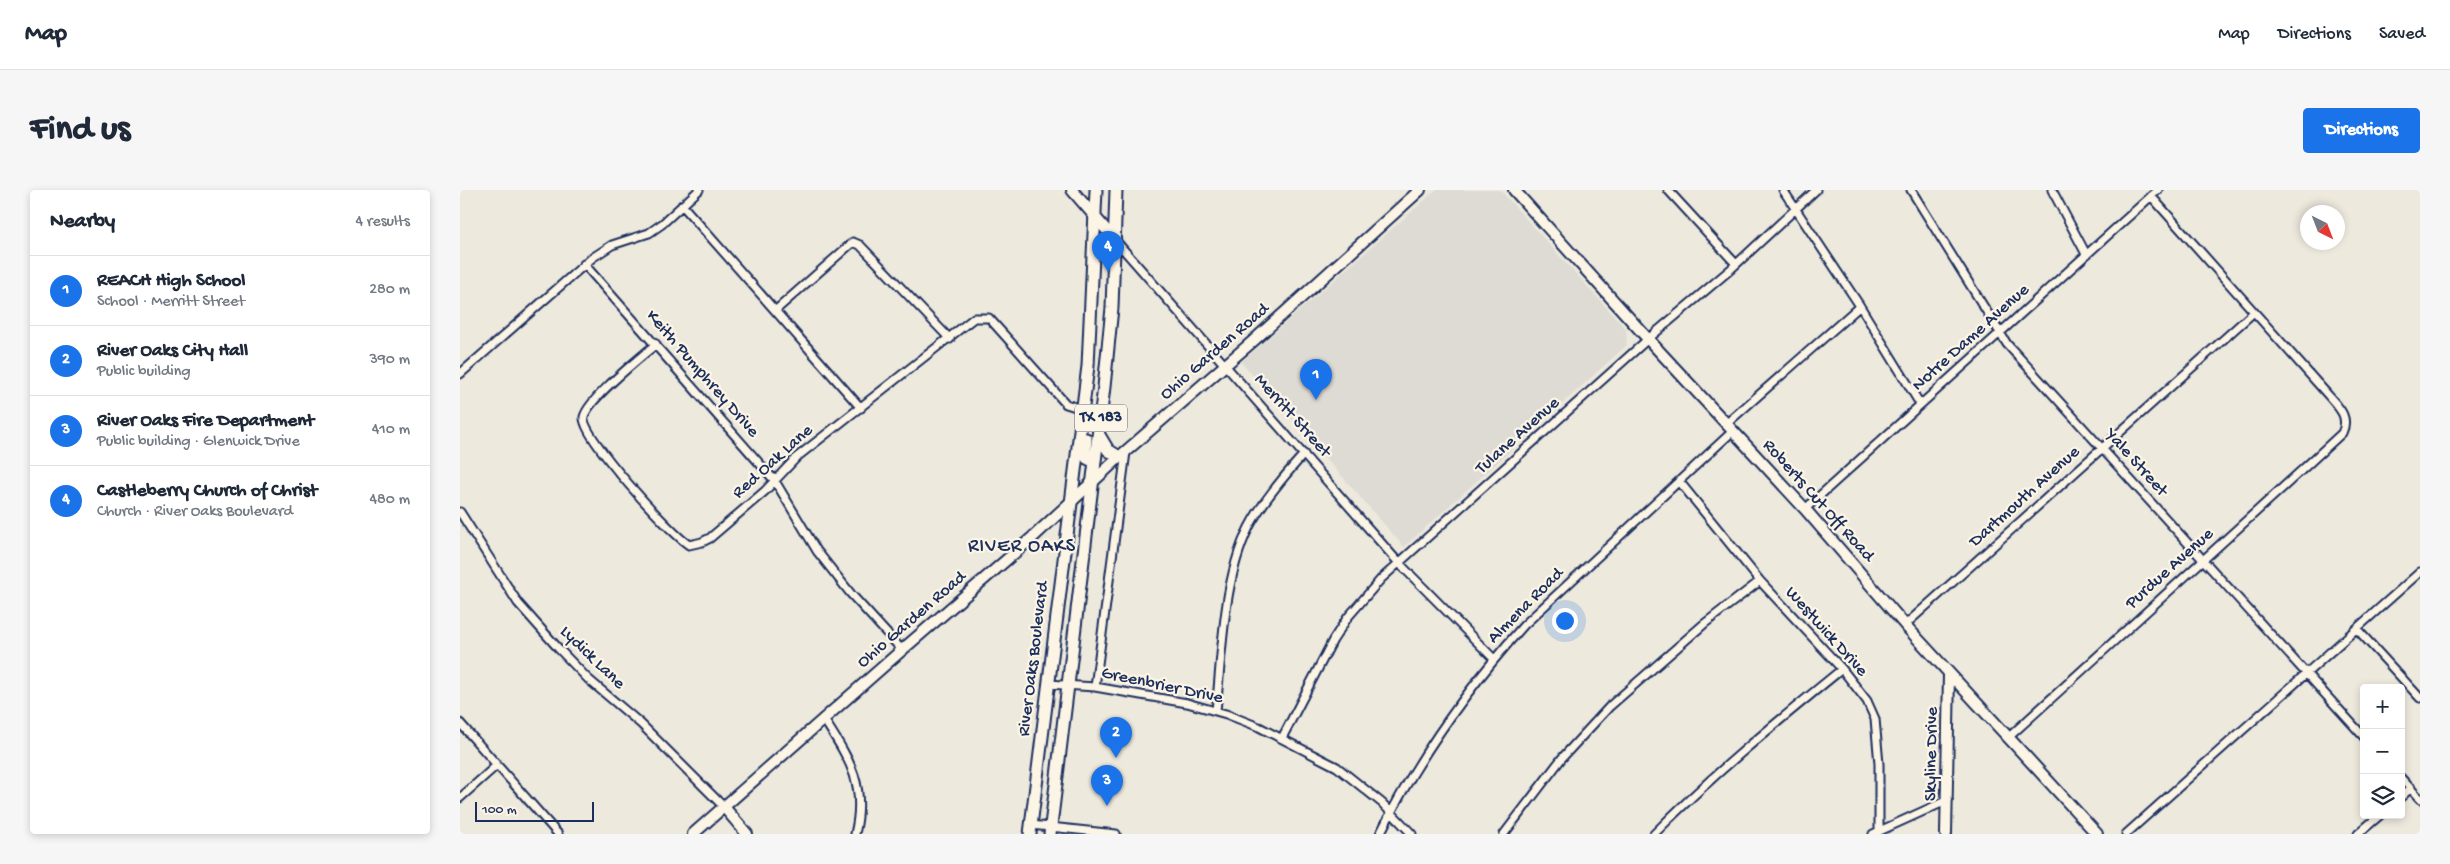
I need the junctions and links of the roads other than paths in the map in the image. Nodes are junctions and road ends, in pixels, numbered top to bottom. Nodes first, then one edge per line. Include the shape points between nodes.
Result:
1 (699, 190) edge
2 (1072, 190) edge
3 (1096, 190) edge
4 (1116, 190) edge
5 (1420, 190) edge
6 (1514, 190) edge
7 (1668, 190) edge
8 (1783, 190) edge
9 (1816, 190) edge
10 (1911, 190) edge
11 (2052, 190) edge
12 (2158, 190) edge
13 (2151, 196) junction
14 (682, 206) junction
15 (1796, 208) junction
16 (1095, 216) junction
17 (1115, 240) junction
18 (2086, 254) junction
19 (584, 264) junction
20 (1736, 264) junction
21 (1860, 306) junction
22 (776, 310) junction
23 (2254, 312) junction
24 (1999, 334) junction
25 (950, 339) junction
26 (1648, 339) junction
27 (656, 344) junction
28 (1224, 366) junction
29 (460, 374) edge
30 (1920, 404) junction
31 (1083, 405) junction
32 (861, 408) junction
33 (1729, 428) junction
34 (1099, 435) junction
35 (2102, 448) junction
36 (1123, 454) junction
37 (1304, 454) junction
38 (1095, 462) junction
39 (775, 480) junction
40 (1093, 481) junction
41 (1679, 481) junction
42 (1071, 501) junction
43 (1805, 509) junction
44 (460, 512) edge
45 (1068, 528) junction
46 (2203, 560) junction
47 (1398, 562) junction
48 (2420, 572) edge
49 (1760, 581) junction
50 (1080, 589) junction
51 (1905, 625) junction
52 (2357, 629) junction
53 (902, 650) junction
54 (1494, 659) junction
55 (1842, 669) junction
56 (1949, 674) junction
57 (2307, 674) junction
58 (1048, 684) junction
59 (1069, 684) junction
60 (1096, 687) junction
61 (2420, 698) edge
62 (1216, 711) junction
63 (823, 718) junction
64 (460, 723) edge
65 (2360, 733) edge
66 (2010, 736) junction
67 (1282, 738) junction
68 (497, 765) junction
69 (2405, 782) edge
70 (2411, 788) junction
71 (2405, 793) edge
72 (460, 798) edge
73 (2420, 799) edge
74 (1948, 800) junction
75 (724, 807) junction
76 (1391, 812) junction
77 (2375, 819) edge
78 (1031, 830) edge
79 (1051, 830) edge
80 (1081, 832) edge
81 (1876, 832) edge
82 (558, 834) edge
83 (693, 834) edge
84 (747, 834) edge
85 (855, 834) edge
86 (1116, 834) edge
87 (1380, 834) edge
88 (1412, 834) edge
89 (1504, 834) edge
90 (1654, 834) edge
91 (1946, 834) edge
92 (2097, 834) edge
93 (2126, 834) edge
94 (2358, 834) edge

1 - 14 street
2 - 16 street, Merritt Street
3 - 16 main road, River Oaks Boulevard / TX 183
4 - 17 main road, TX 183
5 - 28 street, Ohio Garden Road
6 - 26 street, Roberts Cut Off Road
7 - 20 street
8 - 15 street
9 - 15 street, Tulane Avenue
10 - 24 street, Yale Street
11 - 18 street
12 - 13 street, Notre Dame Avenue
13 - 18 street, Notre Dame Avenue
13 - 23 street
14 - 19 street via 649,233 612,245
14 - 22 street
15 - 20 street, Tulane Avenue
15 - 21 street
16 - 17 street, Merritt Street
16 - 31 main road, River Oaks Boulevard / TX 183
17 - 28 street, Merritt Street
17 - 34 main road, TX 183 via 1112,308
18 - 24 street, Notre Dame Avenue
19 - 27 street, Keith Pumphrey Drive
19 - 29 street
20 - 26 street, Tulane Avenue
21 - 30 street
21 - 33 street, Almena Road
22 - 25 street via 853,242 860,245
22 - 32 street
23 - 35 street, Dartmouth Avenue
23 - 46 street, Purdue Avenue via 2328,395 2345,420 2342,432
24 - 30 street, Notre Dame Avenue
24 - 35 street, Yale Street
25 - 31 street, Red Oak Lane via 974,318 989,318 1066,404
25 - 32 street, Red Oak Lane
26 - 33 street, Roberts Cut Off Road
26 - 47 street, Tulane Avenue
27 - 39 street, Keith Pumphrey Drive
27 - 39 street, Red Oak Lane via 596,398 584,416 585,426 607,459 633,489 689,545 710,538
28 - 36 street, Ohio Garden Road
28 - 37 street, Merritt Street
30 - 43 street, Notre Dame Avenue
31 - 38 main road via 1090,407 1085,454
31 - 42 main road, River Oaks Boulevard / TX 183
32 - 39 street, Red Oak Lane via 797,457
33 - 41 street, Almena Road
33 - 43 street, Roberts Cut Off Road
34 - 36 main road via 1108,450
34 - 38 main road, TX 183
35 - 46 street, Yale Street
35 - 51 street, Dartmouth Avenue
36 - 40 street, Ohio Garden Road
36 - 60 street
37 - 47 street, Merritt Street
37 - 62 street via 1273,489 1238,555 1226,614
38 - 40 main road, TX 183
39 - 53 street, Keith Pumphrey Drive via 817,551
40 - 42 street, Ohio Garden Road
40 - 50 main road, TX 183
41 - 49 street, Westwick Drive
41 - 54 street, Almena Road via 1524,625
42 - 45 main road, River Oaks Boulevard / TX 183
42 - 53 street, Ohio Garden Road via 1034,537
43 - 51 street, Roberts Cut Off Road
44 - 75 street, Lydick Lane via 518,603 558,648 588,679 641,724
45 - 50 main road via 1072,524 1080,525 1082,532 1074,583
45 - 58 main road, River Oaks Boulevard / TX 183
46 - 57 street, Yale Street
46 - 66 street, Purdue Avenue
47 - 54 street, Merritt Street
47 - 67 street, Tulane Avenue via 1348,617
48 - 52 street
49 - 55 street, Westwick Drive
49 - 89 street via 1704,624 1610,706 1562,758
50 - 59 main road, TX 183
51 - 56 street, Roberts Cut Off Road
52 - 57 street
52 - 61 street
53 - 63 street, Ohio Garden Road
54 - 76 street, Almena Road via 1421,758
55 - 81 street, Westwick Drive via 1867,701 1875,718 1879,764
55 - 90 street via 1760,736
56 - 66 street, Roberts Cut Off Road
56 - 74 street, Skyline Drive
57 - 65 street, Yale Street
57 - 93 street
58 - 59 street, Greenbrier Drive
58 - 78 main road, River Oaks Boulevard / TX 183
59 - 60 street, Greenbrier Drive
59 - 79 main road, TX 183
60 - 62 street, Greenbrier Drive
62 - 67 street, Greenbrier Drive
63 - 75 street, Ohio Garden Road
63 - 85 street via 856,775 860,793
64 - 68 street
66 - 92 street, Roberts Cut Off Road
67 - 76 street, Greenbrier Drive via 1337,767
68 - 72 street
68 - 82 street
69 - 70 street
70 - 71 street
70 - 73 street
74 - 81 street
74 - 91 street, Skyline Drive
75 - 83 street, Ohio Garden Road
75 - 84 street
76 - 87 street, Almena Road
76 - 88 street, Greenbrier Drive
77 - 94 street
78 - 79 street
79 - 80 street
80 - 86 street

